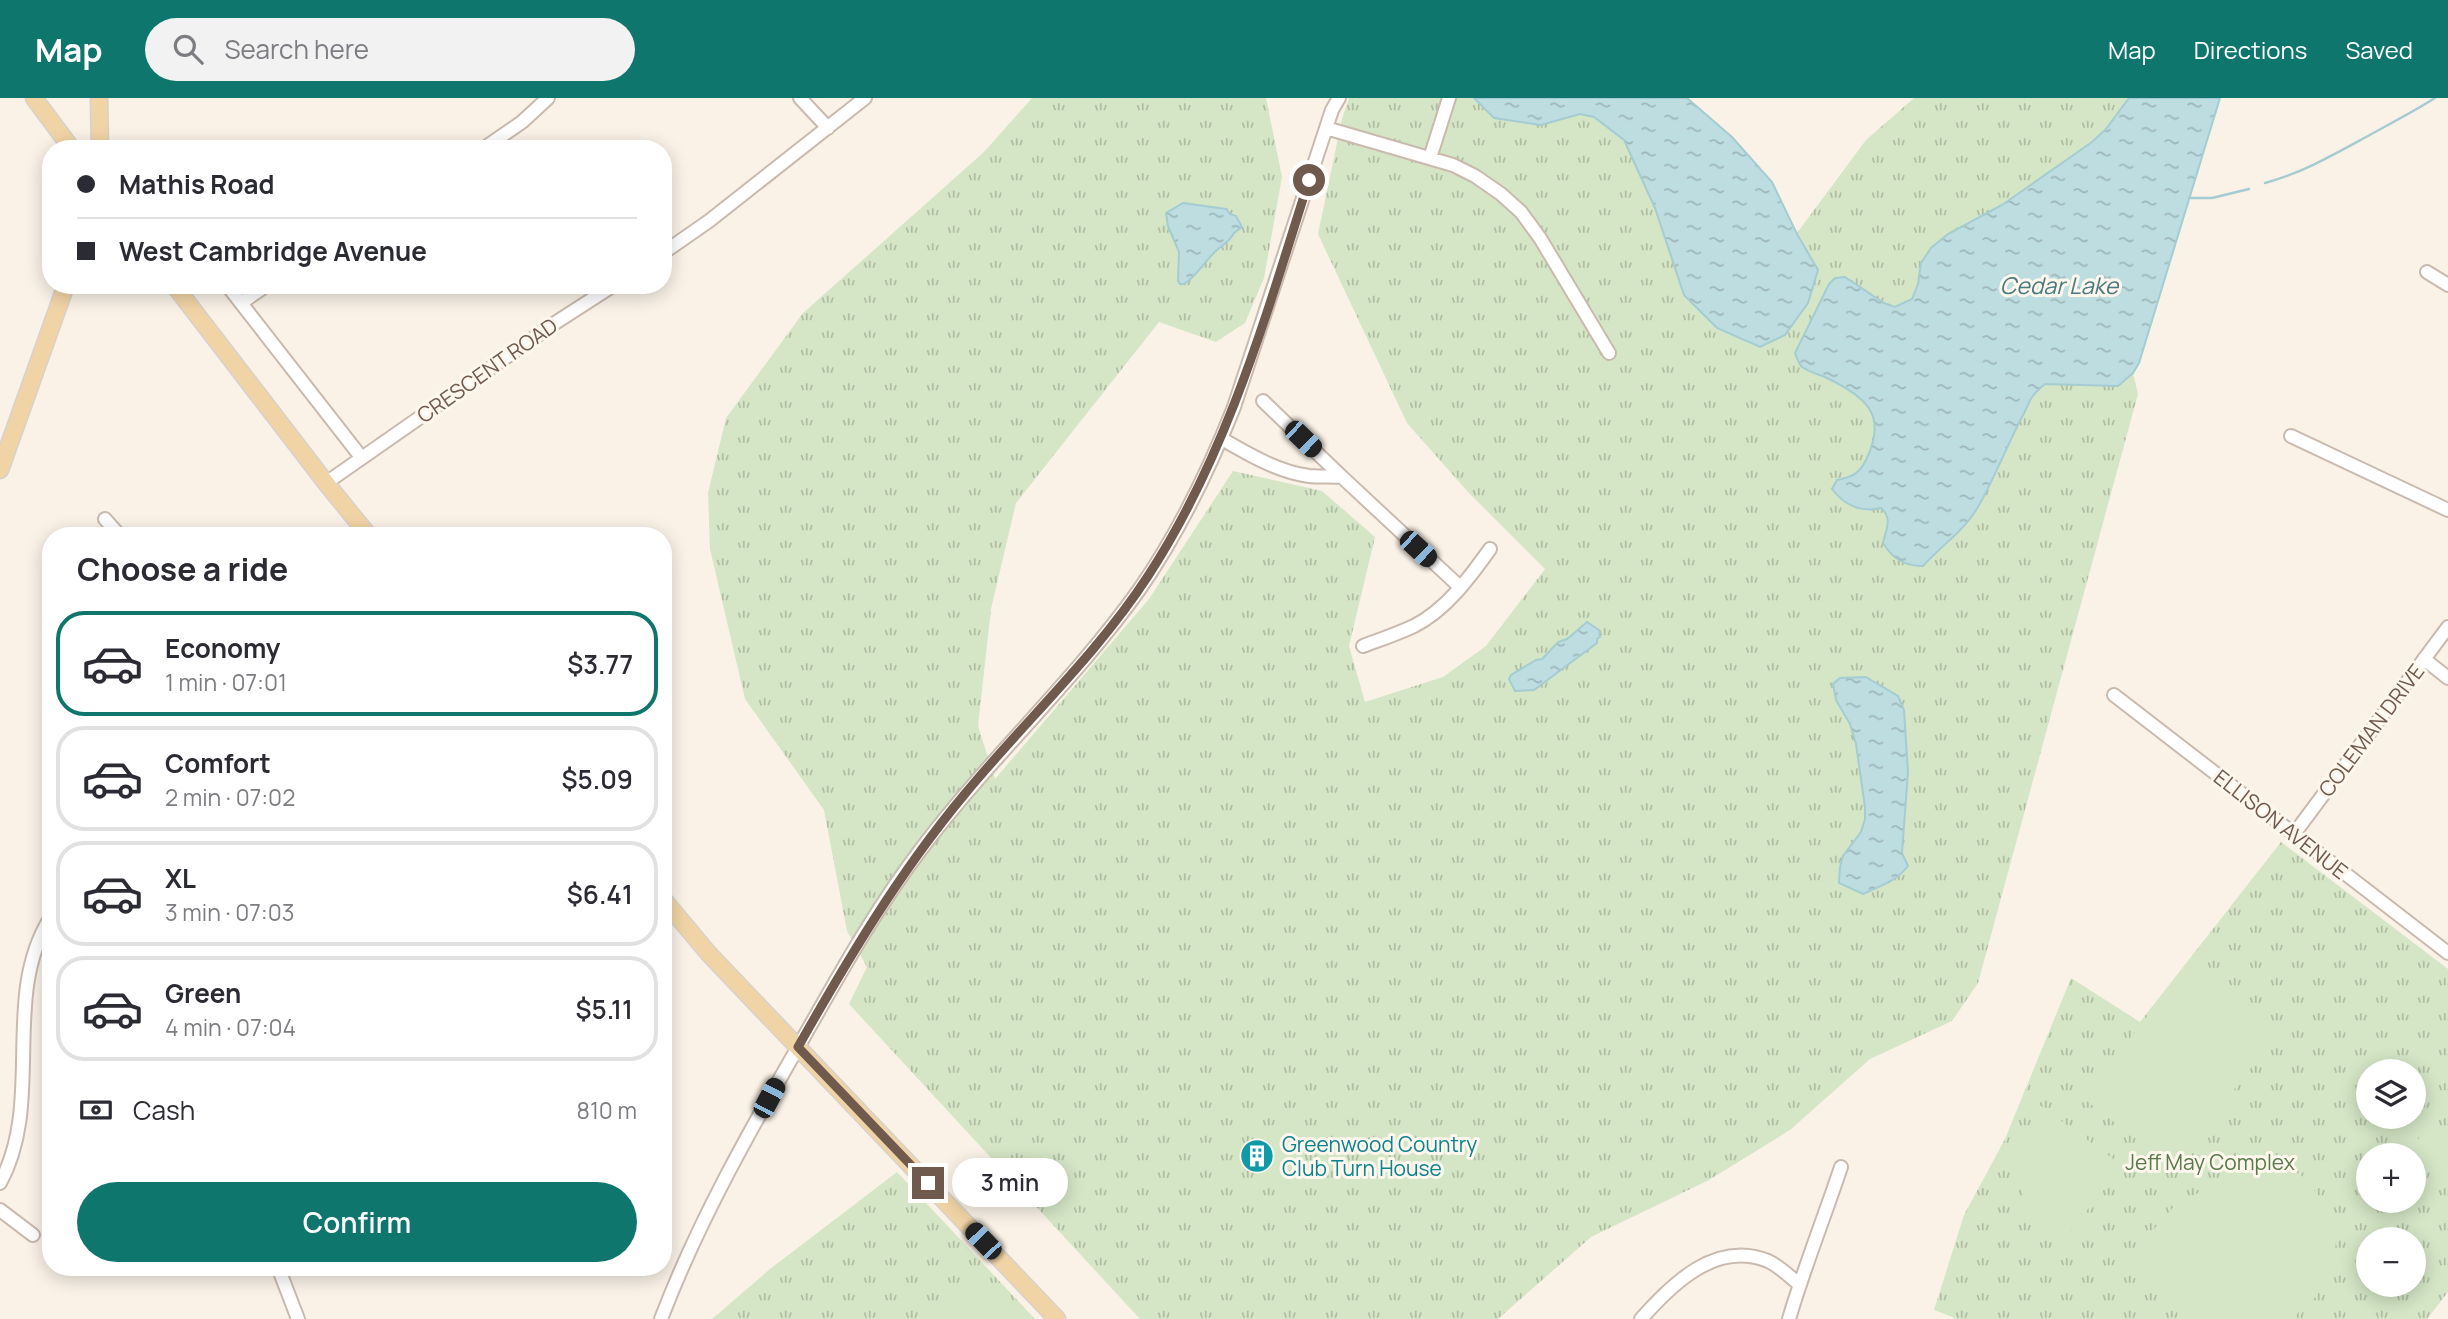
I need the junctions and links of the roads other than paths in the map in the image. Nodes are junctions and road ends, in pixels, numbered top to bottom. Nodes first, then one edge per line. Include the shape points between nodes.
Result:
1 (34, 98) edge
2 (99, 98) edge
3 (548, 98) edge
4 (800, 98) edge
5 (865, 98) edge
6 (1339, 98) edge
7 (1448, 98) edge
8 (828, 128) junction
9 (1326, 128) junction
10 (65, 140) edge
11 (100, 140) edge
12 (496, 140) edge
13 (1430, 158) junction
14 (672, 248) edge
15 (2427, 272) dead end
16 (2448, 285) edge
17 (63, 294) edge
18 (181, 294) edge
19 (234, 294) edge
20 (254, 294) edge
21 (600, 294) edge
22 (241, 303) junction
23 (1609, 353) dead end
24 (1264, 401) dead end
25 (2291, 436) dead end
26 (1222, 439) junction
27 (361, 457) junction
28 (0, 470) edge
29 (1342, 477) junction
30 (326, 483) junction
31 (2448, 510) edge
32 (105, 519) dead end
33 (112, 527) edge
34 (362, 527) edge
35 (1490, 549) dead end
36 (1460, 587) junction
37 (2448, 627) edge
38 (1363, 646) dead end
39 (2424, 659) junction
40 (2448, 678) edge
41 (2114, 695) dead end
42 (2294, 834) junction
43 (672, 911) edge
44 (42, 932) edge
45 (2448, 953) edge
46 (798, 1047) junction
47 (1841, 1167) dead end
48 (0, 1183) edge
49 (0, 1210) edge
50 (33, 1235) dead end
51 (281, 1276) edge
52 (1799, 1284) junction
53 (298, 1319) edge
54 (661, 1319) edge
55 (1057, 1319) edge
56 (1641, 1319) edge
57 (1789, 1319) edge

1 - 10 main road
2 - 11 main road
3 - 12 street
4 - 8 street
5 - 8 street
6 - 9 street
7 - 13 street
8 - 14 street
9 - 13 street
9 - 26 street
13 - 23 street via 1475,176 1521,212
15 - 16 street
17 - 28 main road
18 - 30 main road
19 - 22 street
20 - 22 street
21 - 27 street, CRESCENT ROAD
22 - 27 street
24 - 29 street
25 - 31 street
26 - 29 street via 1276,467 1312,476
26 - 46 street via 1139,589 923,845 869,925
27 - 30 street, CRESCENT ROAD
29 - 36 street
30 - 34 main road
32 - 33 street
35 - 36 street
36 - 38 street via 1439,610 1415,626
37 - 39 street, COLEMAN DRIVE
39 - 40 street
39 - 42 street, COLEMAN DRIVE
41 - 42 street, ELLISON AVENUE
42 - 45 street, ELLISON AVENUE
43 - 46 main road
44 - 48 street via 31,951 22,986 17,1128
46 - 54 street via 721,1186
46 - 55 main road
47 - 52 street
49 - 50 street
51 - 53 street
52 - 56 street via 1759,1258 1723,1258 1680,1279
52 - 57 street

